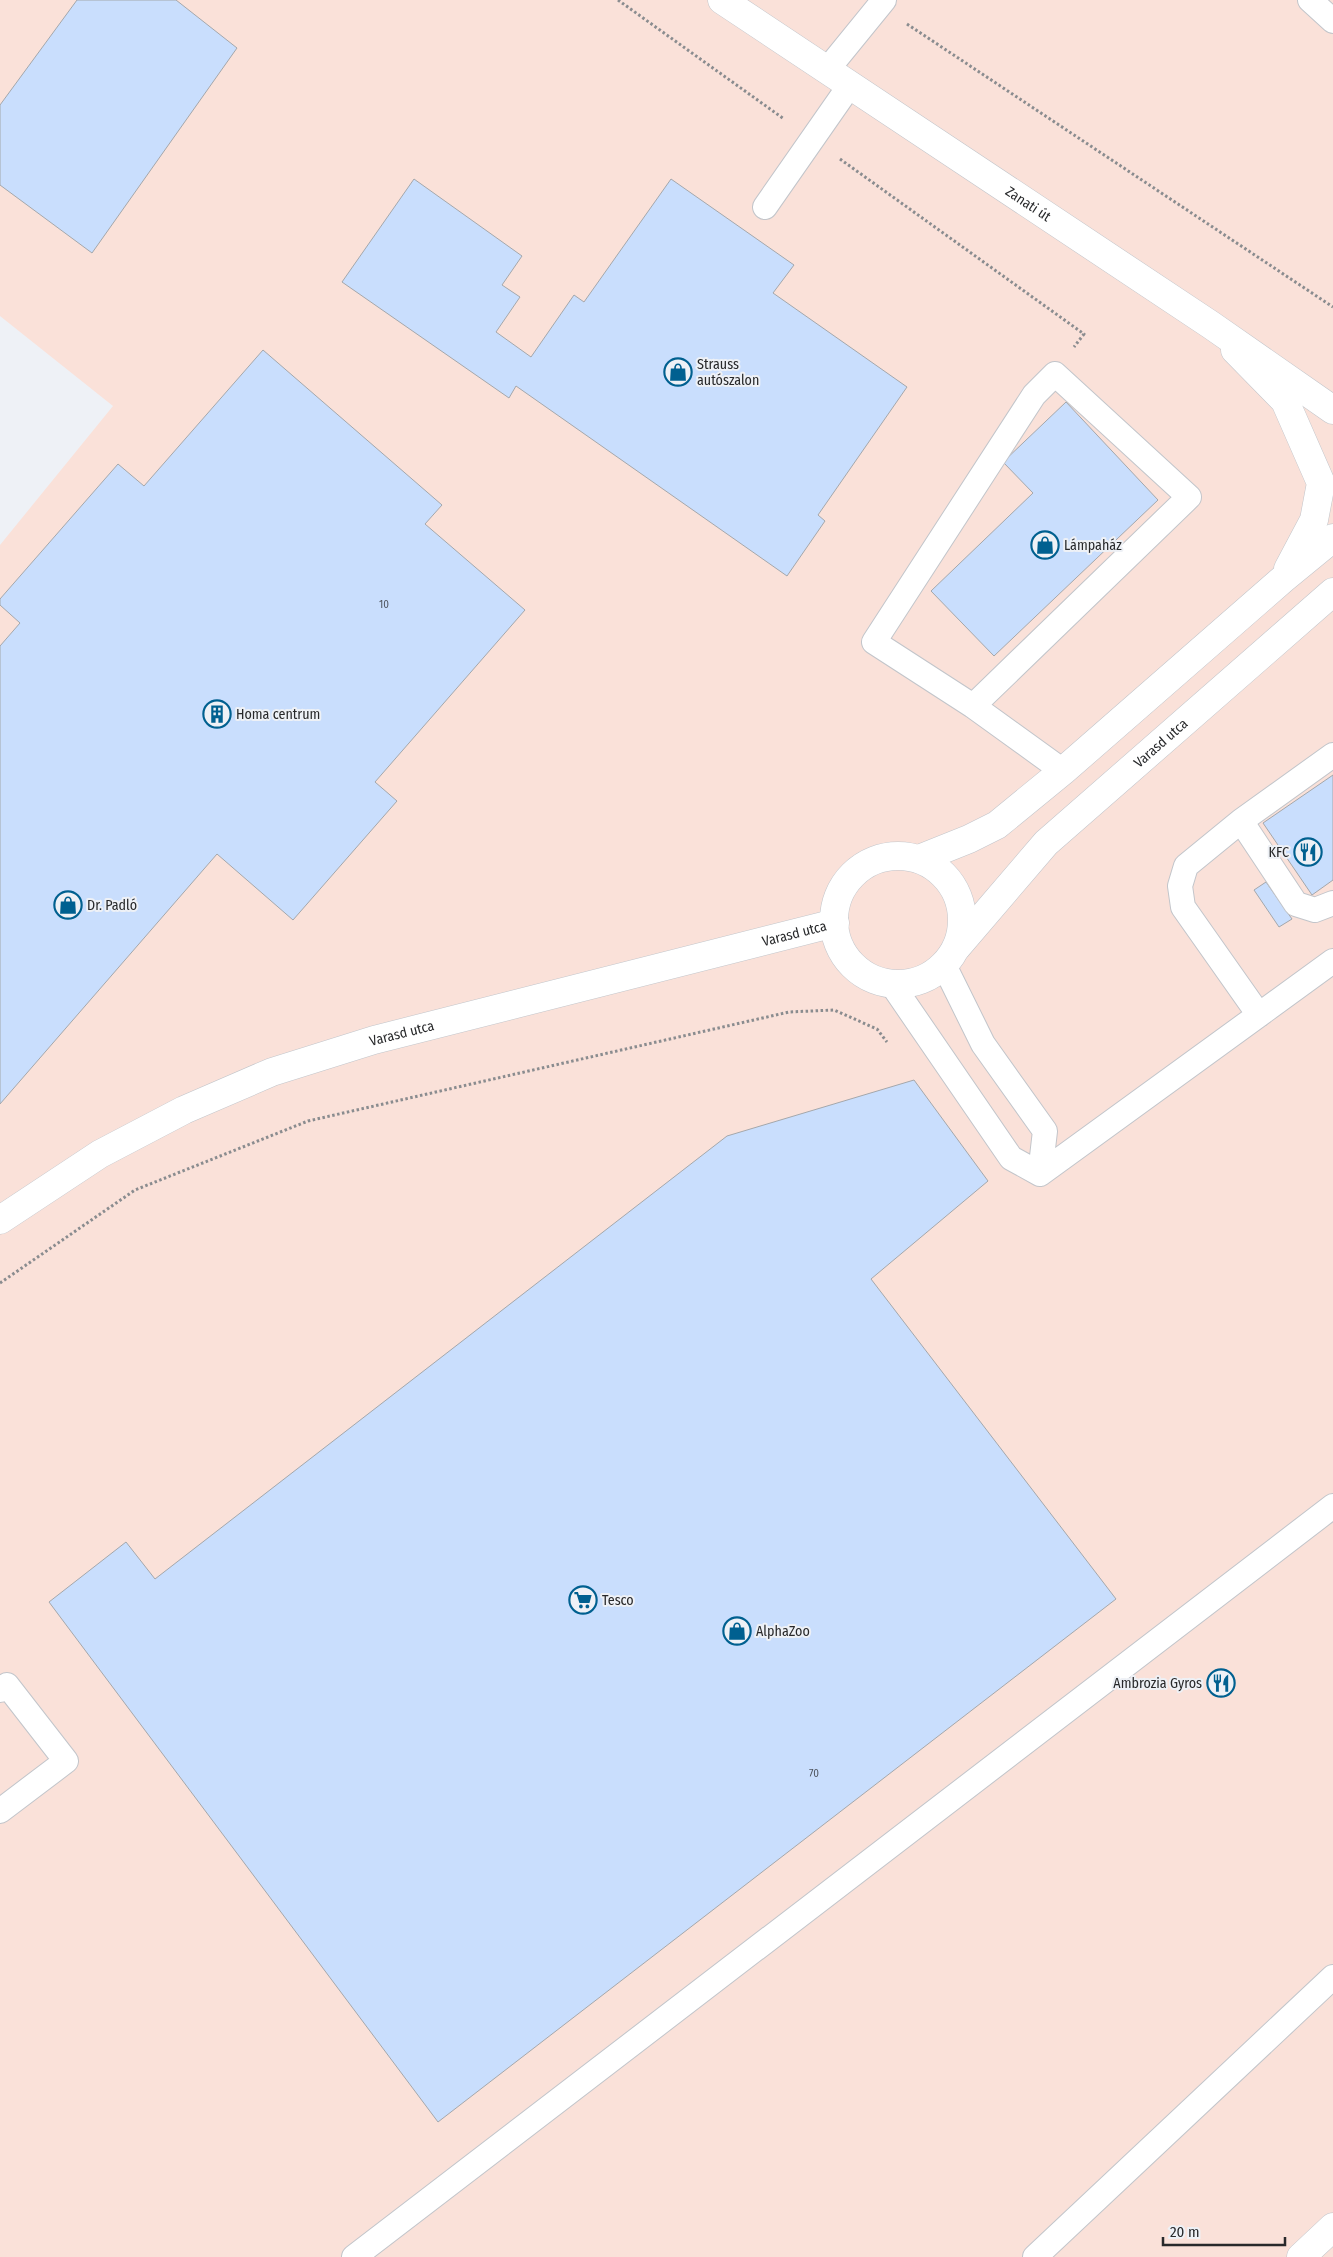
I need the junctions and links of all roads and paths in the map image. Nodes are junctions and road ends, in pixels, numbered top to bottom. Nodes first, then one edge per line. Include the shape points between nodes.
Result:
1 (618, 0) edge
2 (722, 0) edge
3 (1310, 0) edge
4 (881, 3) edge
5 (1333, 21) edge
6 (827, 70) junction
7 (850, 86) junction
8 (812, 140) junction
9 (765, 207) dead end
10 (1333, 307) edge
11 (1212, 325) junction
12 (1055, 374) junction
13 (1333, 410) edge
14 (1333, 538) edge
15 (1283, 579) junction
16 (1333, 592) edge
17 (973, 706) junction
18 (1333, 755) edge
19 (1063, 771) junction
20 (1241, 821) junction
21 (919, 859) junction
22 (1333, 903) edge
23 (834, 923) junction
24 (950, 956) junction
25 (1333, 961) edge
26 (891, 983) junction
27 (1259, 1015) junction
28 (888, 1043) dead end
29 (1040, 1174) junction
30 (0, 1220) edge
31 (0, 1283) edge
32 (1333, 1506) edge
33 (0, 1690) edge
34 (0, 1811) edge
35 (1333, 1977) edge
36 (1333, 2227) edge
37 (354, 2257) edge
38 (1035, 2257) edge
39 (1302, 2257) edge

1 - 8 path
2 - 6 street, Zanati út
3 - 5 lane
4 - 6 lane
4 - 10 path
6 - 7 street, Zanati út
7 - 8 lane
7 - 11 street, Zanati út
8 - 9 lane
8 - 12 path via 1084,334
11 - 13 street, Zanati út
11 - 15 street via 1285,401 1321,483 1314,520
12 - 17 lane via 1034,395 874,642
12 - 17 lane via 1188,497
14 - 15 street
15 - 19 street
16 - 24 street, Varasd utca via 1046,843
17 - 19 lane
18 - 20 lane
19 - 21 street via 997,825
20 - 22 lane via 1296,904 1315,910
20 - 27 lane via 1186,866 1180,886 1183,907
21 - 23 street via 897,856 875,860 856,872 842,889
21 - 24 street via 939,870 951,882 956,896 962,925
23 - 26 street via 839,945 852,964 869,977
23 - 30 street, Varasd utca via 374,1040 272,1072 184,1110 100,1154
24 - 26 street via 926,978 905,984
24 - 29 lane via 983,1044 1045,1131
25 - 27 lane
26 - 29 lane via 1011,1158
27 - 29 lane
28 - 31 path via 878,1029 834,1010 789,1012 308,1121 135,1190
32 - 37 lane
33 - 34 lane via 7,1685 66,1761
35 - 38 lane
36 - 39 street

